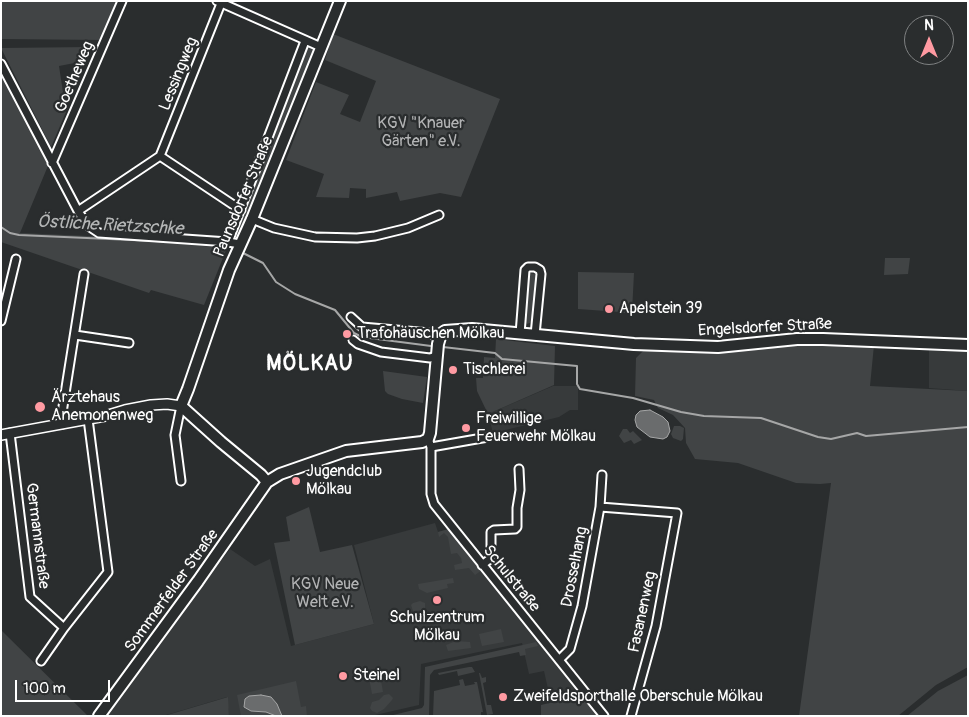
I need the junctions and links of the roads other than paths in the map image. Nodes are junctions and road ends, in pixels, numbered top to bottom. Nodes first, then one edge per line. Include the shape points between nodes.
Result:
1 (122, 1) edge
2 (340, 1) edge
3 (220, 2) edge
4 (305, 41) junction
5 (321, 47) junction
6 (1, 64) edge
7 (160, 156) junction
8 (52, 163) junction
9 (241, 210) junction
10 (78, 211) junction
11 (438, 215) dead end
12 (252, 219) junction
13 (228, 242) junction
14 (240, 244) junction
15 (16, 258) dead end
16 (84, 274) dead end
17 (351, 317) dead end
18 (1, 321) edge
19 (520, 334) junction
20 (75, 335) junction
21 (535, 335) junction
22 (353, 340) dead end
23 (129, 343) dead end
24 (968, 345) edge
25 (437, 347) junction
26 (181, 406) junction
27 (88, 419) junction
28 (63, 424) junction
29 (6, 434) edge
30 (488, 437) dead end
31 (429, 443) junction
32 (519, 469) dead end
33 (602, 475) dead end
34 (181, 481) dead end
35 (267, 482) junction
36 (600, 507) junction
37 (482, 565) junction
38 (64, 628) junction
39 (559, 660) junction
40 (41, 661) dead end
41 (99, 716) edge
42 (604, 716) edge
43 (631, 716) edge

1 - 8 street, Goetheweg
2 - 5 main road, Paunsdorfer Straße
3 - 4 street
3 - 7 street, Lessingweg
4 - 5 street
4 - 9 street, Paunsdorfer Straße
5 - 12 main road, Paunsdorfer Straße
6 - 8 street
7 - 9 street
7 - 10 street
8 - 10 street
9 - 13 street, Paunsdorfer Straße
10 - 13 street via 87,225 99,233
11 - 12 street via 392,232 347,238 314,237 274,228
12 - 14 main road, Paunsdorfer Straße
13 - 14 street
14 - 26 main road, Paunsdorfer Straße
15 - 18 street
16 - 20 street
17 - 25 street via 362,327 430,334
19 - 21 main road, Engelsdorfer Straße
19 - 21 street via 525,270 535,267 541,274
19 - 25 main road, Engelsdorfer Straße via 452,329 445,331
20 - 23 street
20 - 28 street
21 - 24 main road, Engelsdorfer Straße via 634,344 718,347 823,338
22 - 25 street via 381,352 430,358
25 - 31 main road
26 - 27 street via 159,404
26 - 34 street via 175,435
26 - 35 main road
27 - 28 street
27 - 38 street via 108,572
28 - 29 street
29 - 38 street, Germannstraße via 30,597
30 - 31 street
31 - 35 main road via 346,451 280,474
31 - 37 street, Schulstraße via 434,504
32 - 37 street via 517,527 491,532 491,558
33 - 36 street, Drosselhang
35 - 41 main road, Sommerfelder Straße
36 - 39 street, Drosselhang via 577,625 570,649
36 - 43 street, Fasanenweg via 677,513 656,626
37 - 39 street, Schulstraße
38 - 40 street
39 - 42 street, Schulstraße

